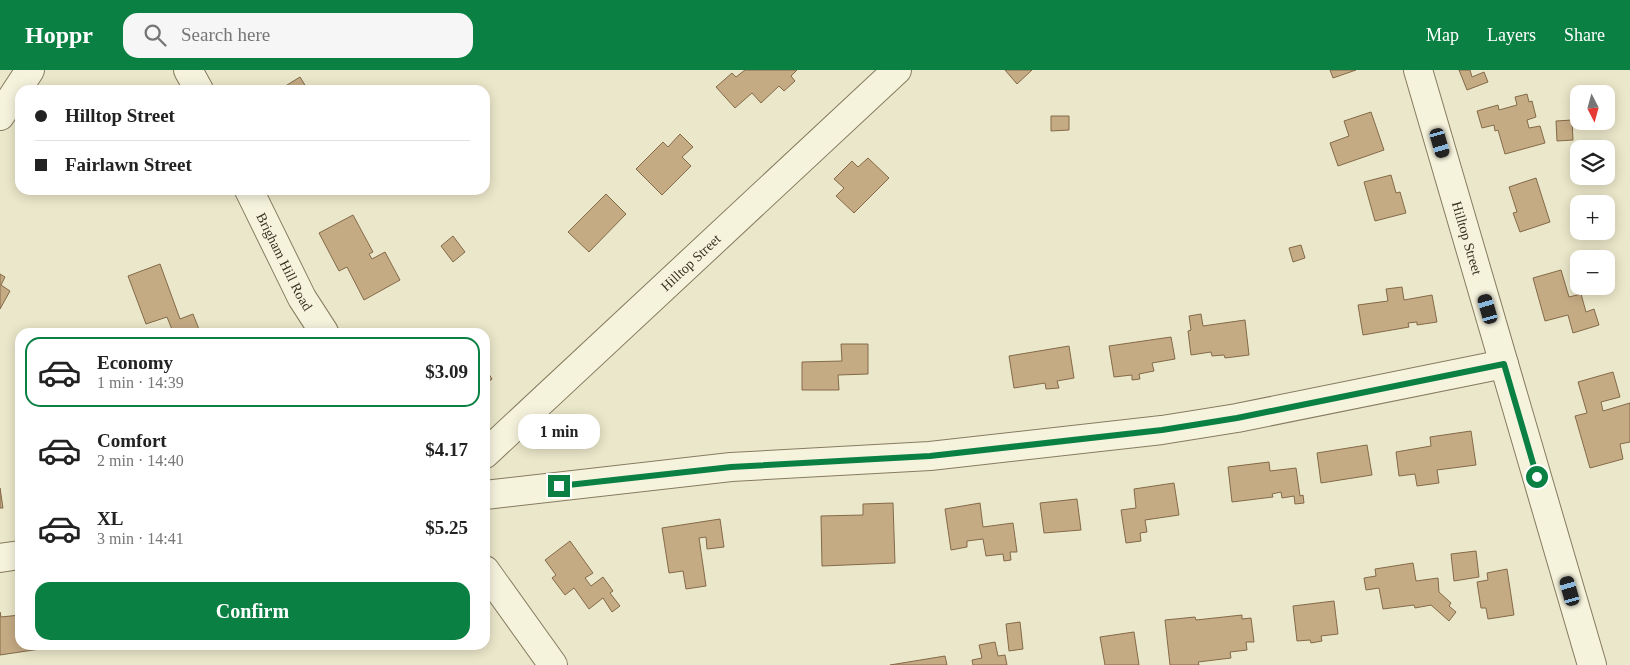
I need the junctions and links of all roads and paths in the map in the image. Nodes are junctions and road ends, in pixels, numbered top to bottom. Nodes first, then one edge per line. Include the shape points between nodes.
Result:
1 (30, 70) edge
2 (188, 70) edge
3 (897, 70) edge
4 (1418, 70) edge
5 (20, 85) edge
6 (196, 85) edge
7 (15, 93) edge
8 (0, 116) edge
9 (251, 195) edge
10 (321, 328) edge
11 (1504, 364) junction
12 (490, 449) edge
13 (490, 494) edge
14 (15, 556) edge
15 (0, 558) edge
16 (490, 577) edge
17 (553, 665) edge
18 (1592, 665) edge

1 - 5 street
2 - 6 street
3 - 12 street, Hilltop Street
4 - 11 street, Hilltop Street
7 - 8 street
9 - 10 street, Brigham Hill Road via 302,298
11 - 13 street via 1162,430 930,456 731,467
11 - 18 street, Hilltop Street
14 - 15 street
16 - 17 street

